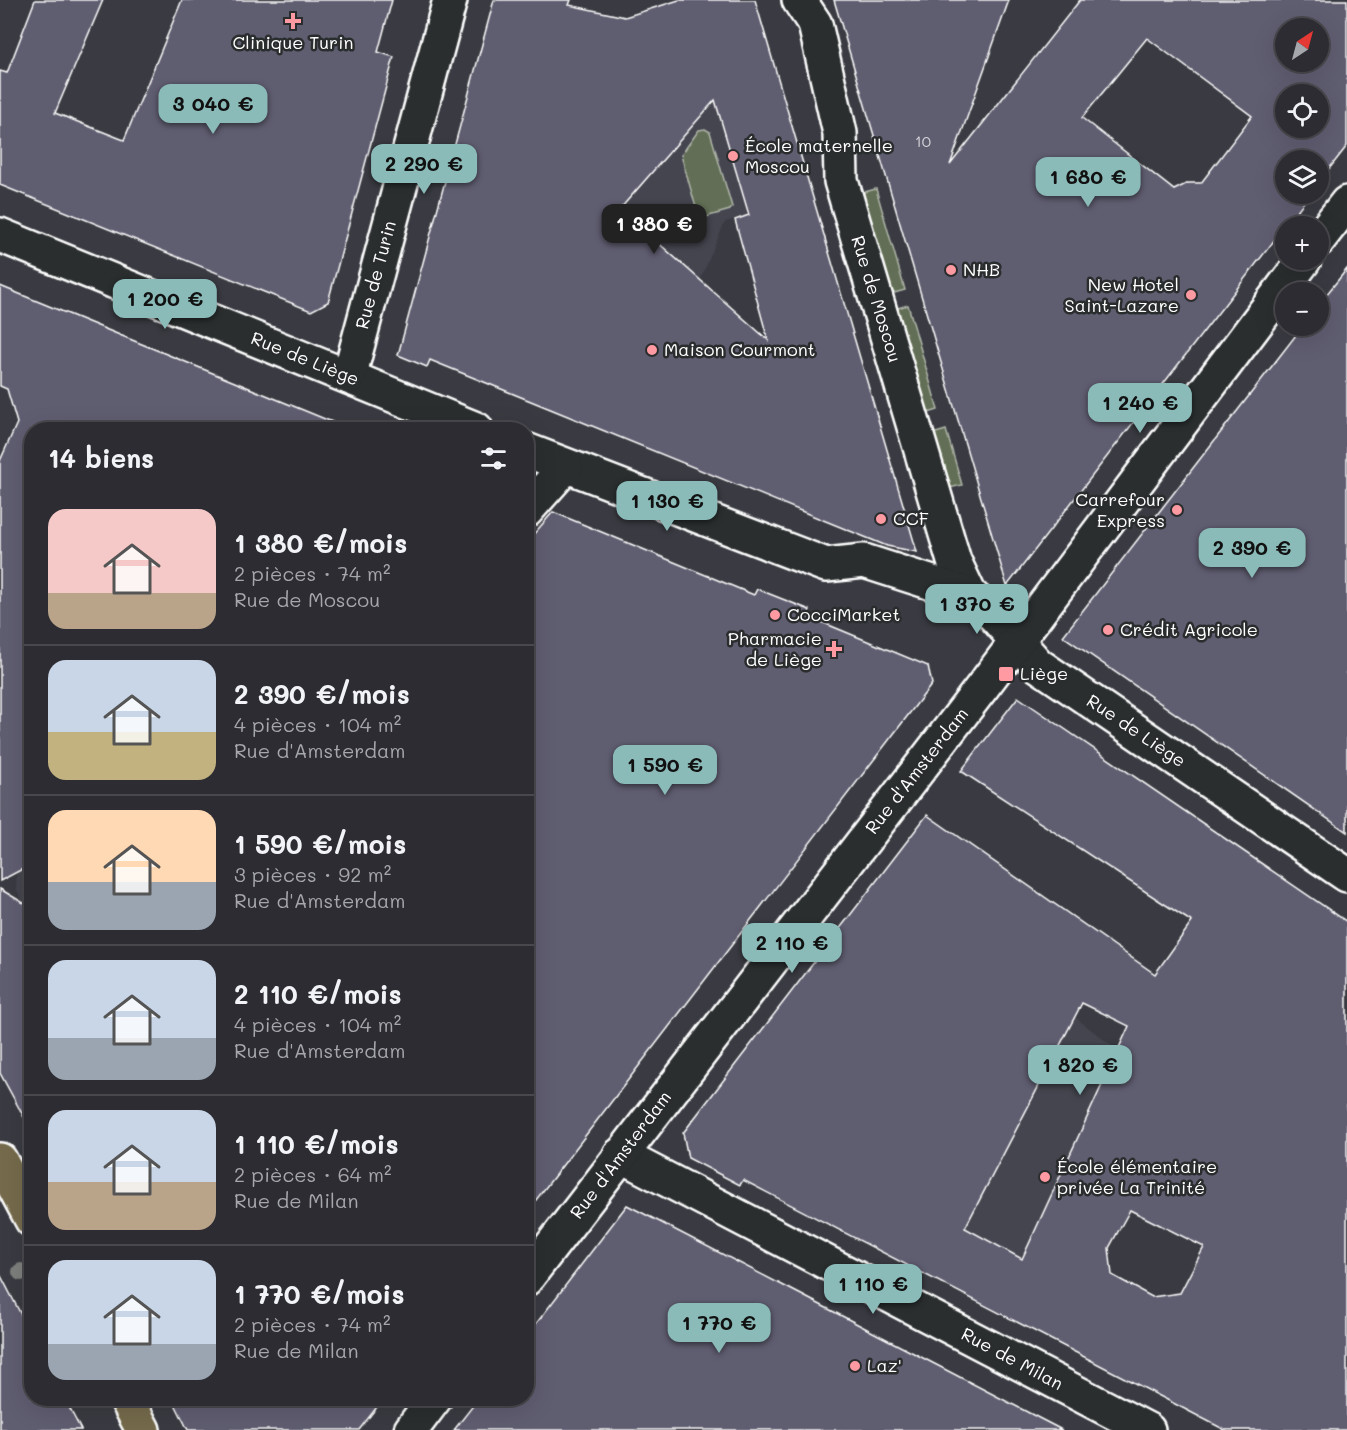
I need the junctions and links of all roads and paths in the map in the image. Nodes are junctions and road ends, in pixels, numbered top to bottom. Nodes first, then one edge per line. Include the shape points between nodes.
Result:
1 (450, 0) edge
2 (799, 0) edge
3 (1347, 203) edge
4 (1329, 226) edge
5 (0, 236) edge
6 (1296, 270) edge
7 (349, 377) junction
8 (459, 422) edge
9 (534, 453) edge
10 (566, 466) junction
11 (534, 503) edge
12 (970, 595) junction
13 (1017, 639) junction
14 (1347, 875) edge
15 (620, 1155) junction
16 (0, 1160) edge
17 (24, 1205) edge
18 (534, 1268) edge
19 (130, 1406) edge
20 (429, 1406) edge
21 (143, 1430) edge
22 (411, 1430) edge
23 (1148, 1430) edge

1 - 7 street, Rue de Turin
2 - 12 street, Rue de Moscou via 815,24 840,133 841,181 954,561
3 - 4 street
5 - 7 street, Rue de Liège
6 - 13 street, Rue d'Amsterdam
7 - 8 street, Rue de Liège
9 - 10 street, Rue de Liège
10 - 11 street
10 - 12 street, Rue de Liège via 826,565 864,561
12 - 13 street, Rue de Liège
13 - 14 street, Rue de Liège via 1038,664
13 - 15 street, Rue d'Amsterdam
15 - 18 street, Rue d'Amsterdam
15 - 23 street, Rue de Milan
16 - 17 main road
19 - 21 main road
20 - 22 street

